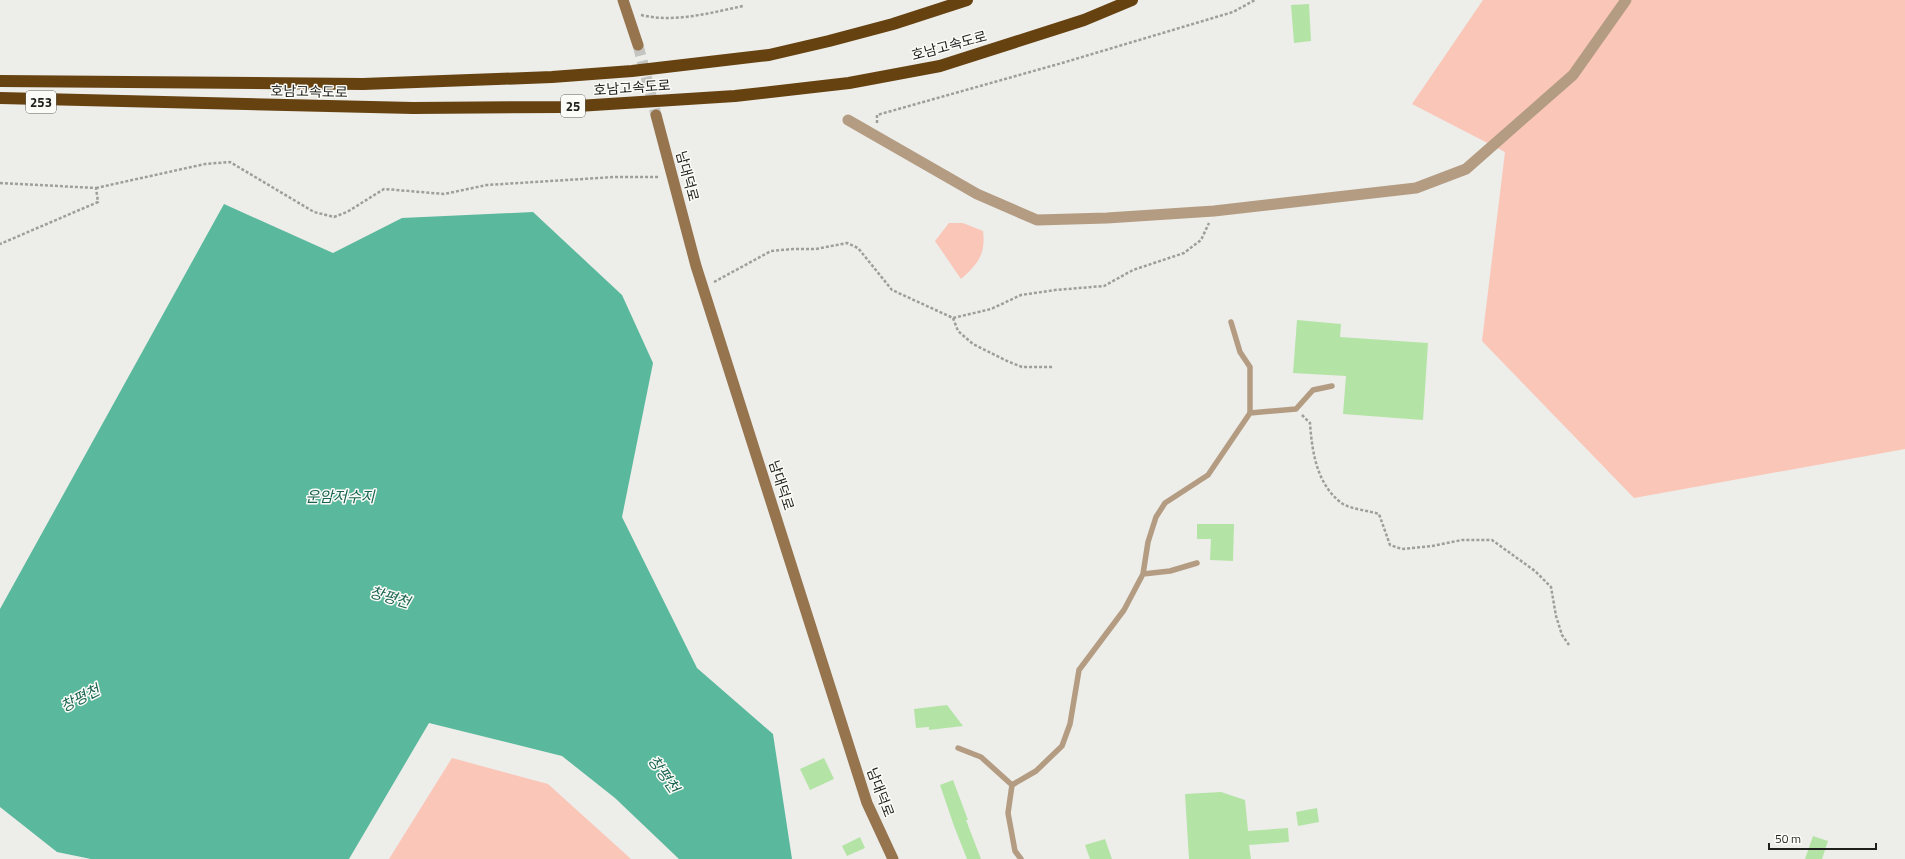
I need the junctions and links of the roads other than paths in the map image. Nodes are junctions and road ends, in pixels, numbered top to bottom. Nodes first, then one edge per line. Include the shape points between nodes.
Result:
1 (623, 0) edge
2 (967, 0) edge
3 (1132, 0) edge
4 (1626, 0) edge
5 (638, 45) tunnel mouth
6 (0, 81) edge
7 (0, 98) edge
8 (82, 100) junction
9 (0, 105) edge
10 (656, 115) tunnel mouth
11 (848, 120) dead end
12 (1230, 322) dead end
13 (1332, 386) dead end
14 (1250, 413) junction
15 (1197, 563) dead end
16 (1143, 574) junction
17 (958, 748) dead end
18 (1012, 785) junction
19 (894, 859) edge
20 (1021, 859) edge

1 - 5 main road
2 - 6 highway, 호남고속도로 / 25 via 886,26 769,54 632,71 552,77 363,84
3 - 8 highway, 호남고속도로 / 25 via 1084,20 940,66 849,83 735,96 562,107 413,108
4 - 11 street via 1573,75 1466,168 1416,188 1214,211 1037,220 977,194
7 - 8 highway, 호남고속도로 / 25
8 - 9 highway, 253
10 - 19 main road, 남대덕로 via 703,287 867,803
12 - 14 lane via 1240,352 1250,367
13 - 14 lane via 1313,390 1296,409
14 - 16 lane via 1208,475 1165,503 1156,517 1148,542
15 - 16 lane via 1170,571
16 - 18 lane via 1124,610 1079,670 1070,724 1062,746 1036,771
17 - 18 lane via 981,757
18 - 20 lane via 1008,813 1015,851

